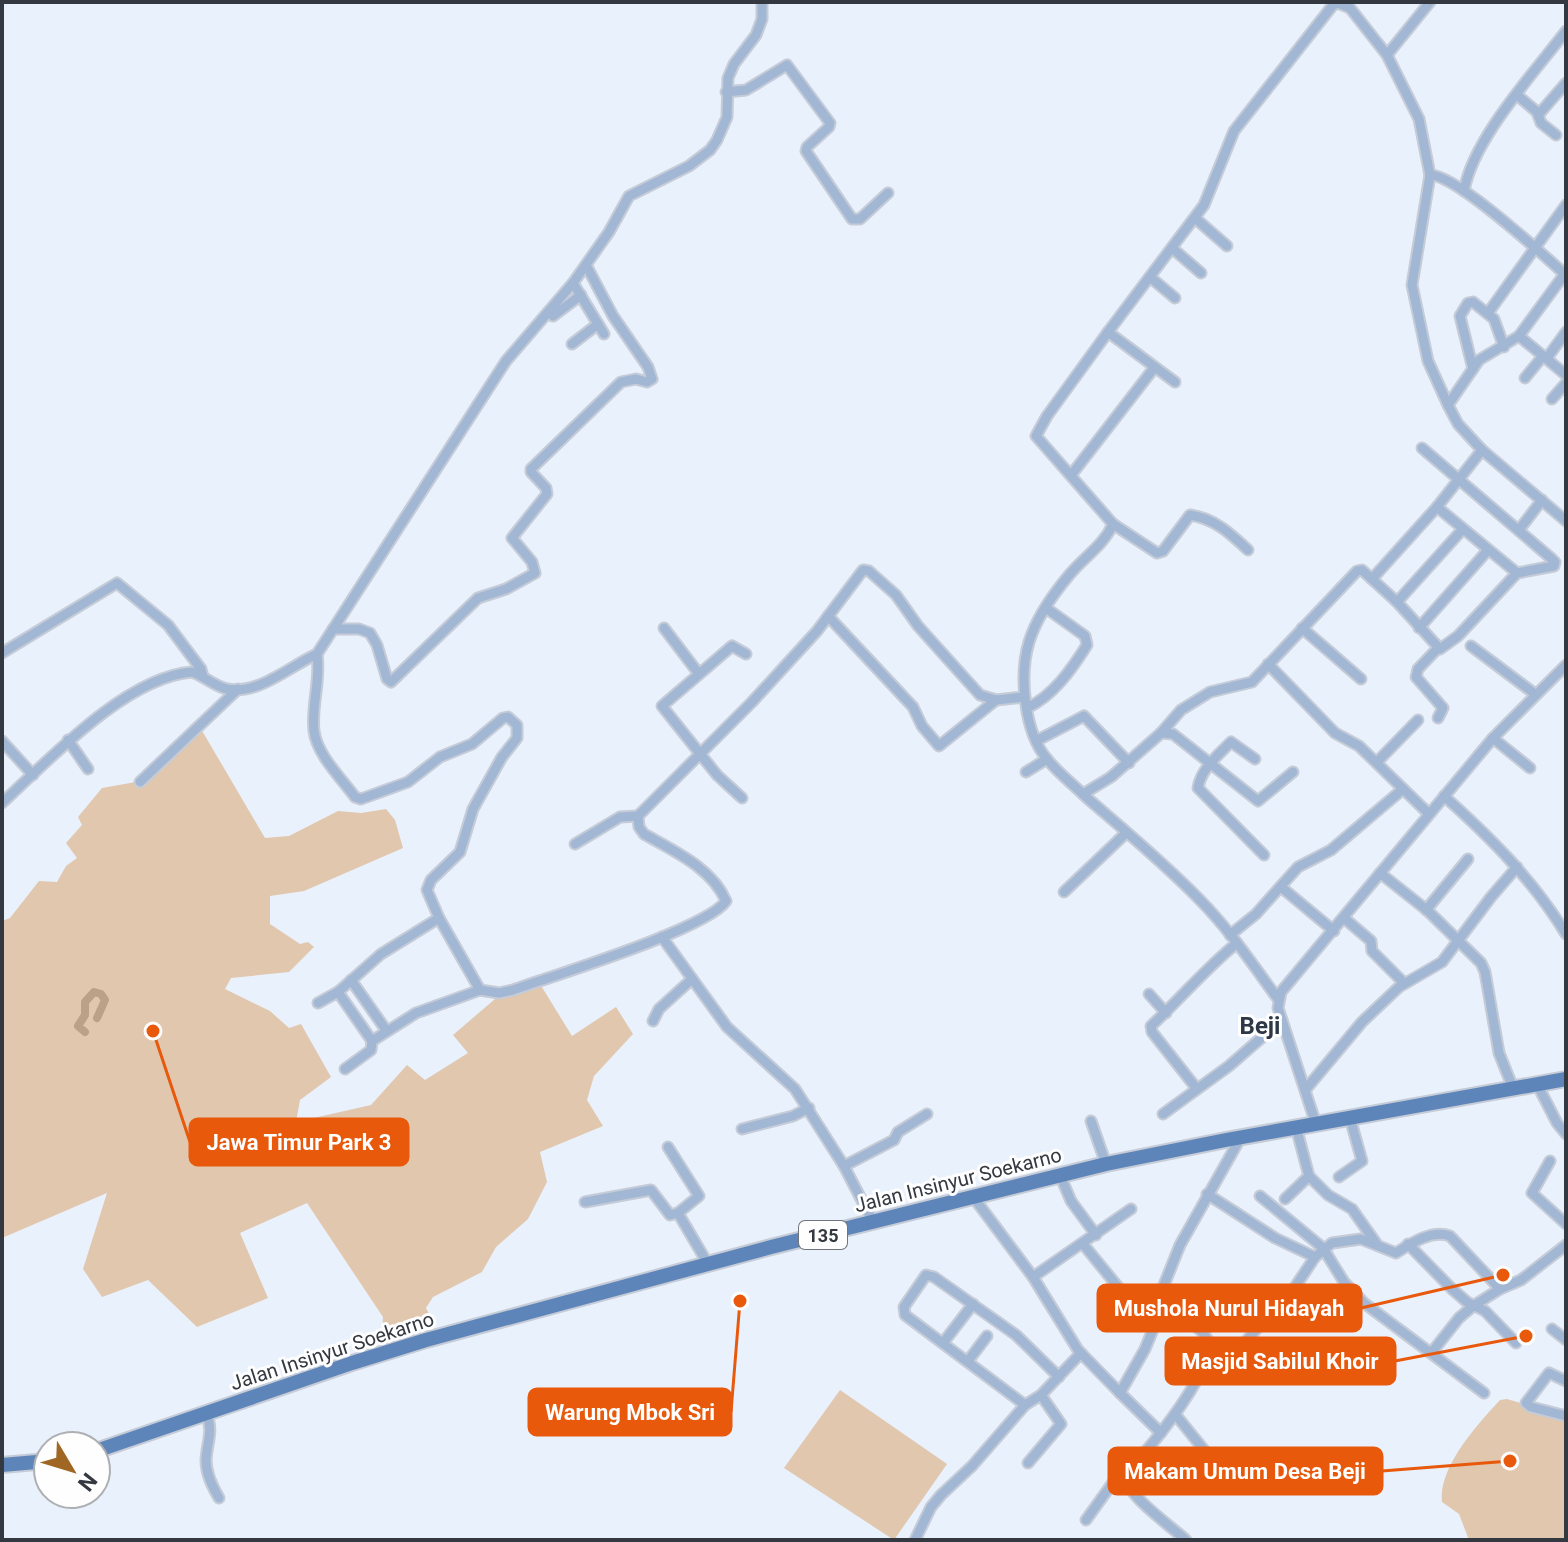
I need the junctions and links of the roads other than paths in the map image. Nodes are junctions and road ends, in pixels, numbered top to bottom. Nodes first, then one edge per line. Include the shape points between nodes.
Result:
1 (762, 2) edge
2 (1430, 2) edge
3 (1566, 31) edge
4 (1387, 55) junction
5 (1566, 83) edge
6 (726, 92) junction
7 (1517, 95) junction
8 (1539, 114) junction
9 (1556, 135) dead end
10 (1430, 175) junction
11 (1464, 191) junction
12 (888, 193) dead end
13 (1566, 205) edge
14 (1195, 218) junction
15 (1227, 246) dead end
16 (1535, 247) junction
17 (1172, 248) junction
18 (586, 265) junction
19 (1201, 273) dead end
20 (1565, 274) edge
21 (1150, 277) junction
22 (573, 283) junction
23 (581, 295) junction
24 (1175, 298) dead end
25 (1488, 313) junction
26 (553, 316) dead end
27 (598, 324) junction
28 (1108, 332) junction
29 (1566, 332) edge
30 (604, 334) dead end
31 (1519, 336) junction
32 (572, 344) dead end
33 (1504, 347) junction
34 (1545, 357) junction
35 (1154, 368) junction
36 (1473, 369) junction
37 (1566, 375) edge
38 (1525, 378) dead end
39 (1175, 382) dead end
40 (1566, 383) edge
41 (1552, 399) dead end
42 (1448, 405) junction
43 (1422, 448) dead end
44 (1482, 450) junction
45 (1072, 474) junction
46 (1458, 479) junction
47 (1542, 500) junction
48 (1437, 507) junction
49 (1566, 521) edge
50 (1113, 524) junction
51 (1462, 530) junction
52 (1519, 530) junction
53 (1248, 550) dead end
54 (1488, 550) junction
55 (1517, 573) junction
56 (1372, 579) junction
57 (1397, 602) junction
58 (1046, 608) junction
59 (828, 616) junction
60 (664, 628) dead end
61 (1302, 628) junction
62 (1419, 628) junction
63 (333, 629) junction
64 (1471, 646) dead end
65 (1438, 648) junction
66 (2, 653) edge
67 (317, 654) junction
68 (746, 654) dead end
69 (1268, 664) junction
70 (1566, 665) edge
71 (699, 674) junction
72 (203, 677) junction
73 (1361, 679) dead end
74 (238, 689) junction
75 (1535, 694) junction
76 (1024, 697) junction
77 (996, 700) junction
78 (1027, 708) junction
79 (1438, 718) dead end
80 (1418, 720) dead end
81 (1161, 733) junction
82 (1493, 738) junction
83 (68, 740) junction
84 (2, 741) edge
85 (1036, 741) junction
86 (700, 754) junction
87 (1047, 759) junction
88 (1255, 759) dead end
89 (1377, 762) junction
90 (1129, 763) junction
91 (1210, 764) junction
92 (1530, 768) dead end
93 (88, 769) dead end
94 (1026, 772) dead end
95 (1293, 772) dead end
96 (33, 775) junction
97 (140, 782) dead end
98 (1403, 789) junction
99 (1083, 794) junction
100 (1444, 796) junction
101 (742, 798) dead end
102 (2, 803) edge
103 (1429, 814) junction
104 (638, 816) junction
105 (1126, 833) junction
106 (575, 844) dead end
107 (1264, 855) dead end
108 (1468, 859) dead end
109 (1517, 867) junction
110 (1380, 873) junction
111 (1281, 887) junction
112 (1064, 892) dead end
113 (1426, 910) junction
114 (439, 918) junction
115 (1344, 918) junction
116 (1334, 931) junction
117 (1566, 934) edge
118 (662, 937) junction
119 (1234, 939) junction
120 (1457, 941) junction
121 (692, 979) junction
122 (351, 980) junction
123 (1404, 983) junction
124 (480, 990) junction
125 (338, 992) junction
126 (1149, 994) dead end
127 (1278, 999) junction
128 (318, 1003) dead end
129 (1166, 1013) junction
130 (1282, 1020) junction
131 (653, 1021) dead end
132 (386, 1030) junction
133 (372, 1041) junction
134 (345, 1069) dead end
135 (1566, 1079) edge
136 (1537, 1084) junction
137 (1513, 1088) junction
138 (1197, 1089) junction
139 (1306, 1089) junction
140 (809, 1108) junction
141 (927, 1114) dead end
142 (1163, 1114) dead end
143 (1350, 1118) junction
144 (1091, 1121) dead end
145 (1316, 1124) junction
146 (1296, 1127) junction
147 (742, 1129) dead end
148 (1566, 1134) edge
149 (1241, 1137) junction
150 (668, 1147) dead end
151 (1550, 1161) dead end
152 (1106, 1164) junction
153 (844, 1166) junction
154 (1060, 1175) junction
155 (1309, 1176) junction
156 (1339, 1177) dead end
157 (1207, 1194) junction
158 (1260, 1196) dead end
159 (974, 1198) junction
160 (1285, 1199) dead end
161 (585, 1202) dead end
162 (1131, 1209) dead end
163 (678, 1213) junction
164 (873, 1222) junction
165 (1566, 1224) edge
166 (1096, 1235) junction
167 (1376, 1243) junction
168 (1083, 1244) junction
169 (1408, 1244) junction
170 (1566, 1245) edge
171 (1323, 1248) junction
172 (1315, 1257) junction
173 (708, 1264) junction
174 (1033, 1277) junction
175 (1500, 1289) junction
176 (1123, 1293) dead end
177 (973, 1304) junction
178 (1473, 1306) junction
179 (1161, 1310) junction
180 (1265, 1319) dead end
181 (1552, 1329) dead end
182 (1203, 1331) junction
183 (987, 1336) dead end
184 (1566, 1340) edge
185 (943, 1343) junction
186 (1210, 1343) junction
187 (1516, 1343) dead end
188 (1432, 1352) junction
189 (1081, 1353) junction
190 (968, 1361) junction
191 (1059, 1377) junction
192 (1566, 1381) edge
193 (1120, 1393) junction
194 (1484, 1393) dead end
195 (1041, 1395) junction
196 (1025, 1405) junction
197 (206, 1414) junction
198 (1175, 1414) junction
199 (1566, 1416) edge
200 (1161, 1433) junction
201 (112, 1446) edge
202 (32, 1462) edge
203 (1028, 1463) dead end
204 (2, 1465) edge
205 (1217, 1466) dead end
206 (1127, 1481) junction
207 (219, 1498) dead end
208 (1086, 1520) dead end
209 (915, 1540) edge
210 (1186, 1540) edge

1 - 6 street via 756,35 734,64
2 - 4 street
3 - 7 street
4 - 10 street via 1419,119
4 - 14 street via 1350,8 1333,5 1234,131
5 - 8 street
6 - 12 street via 746,90 787,65 830,123 806,151 852,219 860,219
6 - 18 street via 724,129 710,150 629,196
7 - 8 street
7 - 11 street via 1470,164
8 - 9 street via 1541,123
10 - 11 street
10 - 42 street via 1412,285 1428,361
11 - 16 street
13 - 16 street
14 - 15 street
14 - 17 street
16 - 20 street
16 - 25 street
17 - 19 street
17 - 21 street
18 - 22 street
18 - 63 street via 652,379 629,379 614,387 531,469 547,494 512,538 535,573 478,598 391,682 370,633
20 - 31 street
21 - 24 street
21 - 28 street
22 - 23 street
22 - 63 street via 506,361
23 - 26 street
23 - 27 street
25 - 33 street
25 - 36 street via 1471,301 1461,313
27 - 30 street
27 - 32 street
28 - 35 street
28 - 45 street via 1036,433
29 - 34 street
31 - 33 street
31 - 34 street
33 - 36 street via 1482,357
34 - 37 street
34 - 38 street
35 - 39 street
35 - 45 street
36 - 42 street
40 - 41 street
42 - 44 street
43 - 46 street
44 - 46 street
44 - 47 street
45 - 50 street
46 - 48 street
46 - 52 street
47 - 49 street
47 - 52 street
48 - 51 street
48 - 56 street
50 - 53 street via 1157,553 1194,515 1208,518
50 - 58 street
51 - 54 street
51 - 57 street
52 - 55 street via 1555,564
54 - 55 street
54 - 62 street
55 - 65 street via 1458,636
56 - 57 street
56 - 61 street via 1357,571
57 - 62 street
58 - 76 street via 1029,641
58 - 78 street via 1088,641 1069,673
59 - 77 street via 913,707 939,746
59 - 77 street via 860,572 869,571 896,595 972,687
59 - 86 street
60 - 71 street
61 - 69 street
61 - 73 street
62 - 65 street
63 - 67 street
64 - 75 street
65 - 79 street via 1416,677 1443,708
66 - 72 street via 117,583 168,625
67 - 74 street via 271,680
67 - 114 street via 314,732 355,797 408,782 440,757 472,744 503,718 517,725 517,738 473,809 460,852 428,885
68 - 71 street via 732,646
69 - 81 street via 1252,682 1217,689 1181,710
69 - 89 street via 1335,733
70 - 75 street
71 - 86 street via 662,706
72 - 74 street
72 - 83 street via 185,672 157,681
74 - 97 street
75 - 82 street
76 - 77 street
76 - 78 street
78 - 85 street
80 - 89 street
81 - 90 street
81 - 91 street via 1173,734
82 - 92 street
82 - 100 street
83 - 93 street
83 - 96 street
84 - 96 street
85 - 87 street
85 - 90 street via 1084,716
86 - 101 street
86 - 104 street
87 - 94 street
87 - 99 street
88 - 91 street via 1231,742
89 - 98 street
90 - 99 street
91 - 95 street via 1258,801
91 - 107 street via 1198,788
96 - 102 street
98 - 103 street
98 - 111 street via 1331,850 1298,867
99 - 105 street
100 - 103 street
100 - 109 street
103 - 110 street
104 - 106 street via 620,817
104 - 118 street via 644,834 708,875 726,901 712,914
105 - 112 street
105 - 119 street via 1199,899
108 - 113 street
109 - 117 street
109 - 120 street
110 - 113 street
110 - 115 street
111 - 116 street
111 - 119 street
113 - 120 street
114 - 122 street
114 - 124 street
115 - 116 street
115 - 123 street via 1370,939 1372,951
116 - 127 street
118 - 121 street
118 - 124 street via 513,990
119 - 127 street
119 - 129 street
120 - 123 street via 1439,964
120 - 137 street via 1485,972 1499,1053
121 - 131 street
121 - 140 street via 727,1027 785,1078
122 - 125 street
122 - 132 street
123 - 139 street via 1362,1022
124 - 132 street
125 - 128 street
125 - 133 street
126 - 129 street
127 - 130 street
129 - 138 street via 1151,1026 1152,1032
130 - 138 street
130 - 139 street
132 - 133 street
133 - 134 street via 371,1050
135 - 136 main road, Jalan Insinyur Soekarno / 135
136 - 137 main road, Jalan Insinyur Soekarno / 135
136 - 148 street
137 - 143 main road, Jalan Insinyur Soekarno / 135
138 - 142 street
139 - 145 street
140 - 147 street
140 - 153 street
141 - 153 street via 894,1140
143 - 145 main road, Jalan Insinyur Soekarno / 135
143 - 156 street via 1362,1161
144 - 152 street
145 - 146 main road, Jalan Insinyur Soekarno / 135
146 - 149 main road, Jalan Insinyur Soekarno / 135
146 - 155 street
149 - 152 main road, Jalan Insinyur Soekarno / 135
149 - 157 street
150 - 163 street via 699,1196
151 - 165 street via 1532,1193
152 - 154 main road, Jalan Insinyur Soekarno / 135
153 - 164 street
154 - 159 main road, Jalan Insinyur Soekarno / 135
154 - 166 street
155 - 160 street
155 - 167 street via 1352,1209
157 - 172 street
157 - 179 street via 1162,1290
158 - 171 street
159 - 164 main road, Jalan Insinyur Soekarno / 135
159 - 174 street
161 - 163 street via 648,1190 670,1215
162 - 166 street
163 - 173 street
164 - 173 main road, Jalan Insinyur Soekarno / 135
166 - 168 street
167 - 169 street via 1396,1253
167 - 171 street via 1361,1239
168 - 174 street
168 - 176 street
169 - 175 street via 1443,1233 1450,1236
169 - 178 street
170 - 175 street via 1521,1280
171 - 172 street
171 - 188 street via 1364,1303
172 - 182 street via 1291,1293 1240,1302
173 - 197 main road, Jalan Insinyur Soekarno / 135 via 426,1340
174 - 189 street
175 - 178 street
177 - 185 street
177 - 185 street via 926,1275 902,1312
177 - 191 street via 1016,1335
178 - 187 street via 1485,1311
178 - 188 street
179 - 182 street
179 - 193 street
180 - 186 street via 1232,1358
181 - 184 street
182 - 186 street
183 - 190 street
185 - 190 street
186 - 198 street via 1209,1356
188 - 194 street
189 - 191 street
189 - 193 street
190 - 196 street
191 - 195 street
192 - 199 street via 1549,1373 1526,1403
193 - 200 street
195 - 196 street
195 - 203 street via 1061,1424
196 - 209 street via 931,1507
197 - 201 main road, Jalan Insinyur Soekarno / 135
197 - 207 street via 212,1425 207,1471
198 - 200 street
198 - 205 street
200 - 206 street
202 - 204 main road
206 - 208 street via 1114,1481
206 - 210 street

